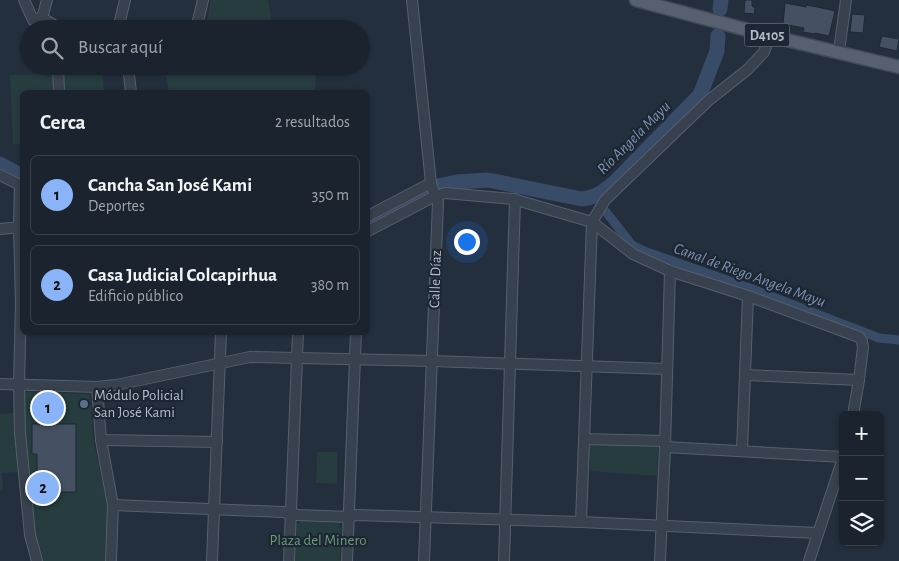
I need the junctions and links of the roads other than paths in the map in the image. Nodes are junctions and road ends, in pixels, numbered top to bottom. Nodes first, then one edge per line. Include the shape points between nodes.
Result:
1 (24, 0) edge
2 (47, 0) edge
3 (125, 0) edge
4 (203, 0) edge
5 (412, 0) edge
6 (636, 0) edge
7 (846, 0) edge
8 (42, 18) junction
9 (45, 20) edge
10 (120, 20) edge
11 (198, 20) edge
12 (770, 36) junction
13 (838, 51) junction
14 (899, 66) edge
15 (58, 75) edge
16 (129, 75) edge
17 (59, 90) edge
18 (131, 90) edge
19 (0, 175) edge
20 (431, 183) junction
21 (20, 185) edge
22 (435, 196) junction
23 (515, 200) junction
24 (370, 215) edge
25 (592, 222) junction
26 (20, 227) edge
27 (0, 229) edge
28 (370, 230) edge
29 (670, 271) junction
30 (748, 296) junction
31 (21, 335) edge
32 (221, 335) edge
33 (298, 335) edge
34 (356, 335) edge
35 (297, 357) junction
36 (355, 359) junction
37 (432, 361) junction
38 (220, 363) junction
39 (510, 364) junction
40 (587, 367) junction
41 (667, 369) junction
42 (745, 375) junction
43 (860, 380) junction
44 (0, 384) edge
45 (19, 384) junction
46 (97, 388) junction
47 (854, 411) edge
48 (584, 439) junction
49 (101, 440) junction
50 (217, 442) junction
51 (665, 444) junction
52 (742, 451) junction
53 (839, 457) edge
54 (839, 469) edge
55 (113, 505) junction
56 (214, 509) junction
57 (290, 514) junction
58 (349, 517) junction
59 (426, 518) junction
60 (506, 520) junction
61 (581, 522) junction
62 (661, 525) junction
63 (818, 533) junction
64 (37, 561) edge
65 (112, 561) edge
66 (212, 561) edge
67 (289, 561) edge
68 (347, 561) edge
69 (424, 561) edge
70 (504, 561) edge
71 (660, 561) edge
72 (809, 561) edge

1 - 8 street via 33,20
2 - 8 street
3 - 10 street
4 - 11 street
5 - 20 street, Calle Díaz
6 - 12 main road, D4105
7 - 13 street
8 - 9 street
12 - 13 main road, D4105
12 - 25 street via 764,52 747,70 709,100 605,200
13 - 14 main road, D4105
15 - 17 street
16 - 18 street
19 - 21 street
20 - 22 street, Calle Díaz
20 - 24 street
22 - 23 street via 445,193
22 - 28 street
22 - 37 street, Calle Díaz via 438,202
23 - 25 street
23 - 39 street
25 - 29 street via 632,254
25 - 40 street
26 - 27 street
29 - 30 street
29 - 41 street
30 - 42 street
30 - 43 street via 859,336 863,347
31 - 45 street
32 - 38 street
33 - 35 street
34 - 36 street
35 - 36 street
35 - 38 street via 250,357
35 - 57 street
36 - 37 street
36 - 58 street
37 - 39 street
37 - 59 street, Calle Díaz
38 - 46 street
38 - 50 street
39 - 40 street
39 - 60 street
40 - 41 street
40 - 48 street
41 - 51 street
42 - 43 street
42 - 52 street
43 - 47 street
44 - 45 street
45 - 46 street
45 - 64 street via 29,526
46 - 49 street
48 - 51 street
48 - 61 street
49 - 50 street
49 - 55 street
50 - 56 street
51 - 52 street
51 - 62 street
52 - 53 street
54 - 63 street
55 - 56 street
55 - 65 street
56 - 57 street
56 - 66 street
57 - 58 street
57 - 67 street
58 - 59 street
58 - 68 street
59 - 60 street
59 - 69 street, Calle Díaz
60 - 61 street
60 - 70 street
61 - 62 street
62 - 63 street
62 - 71 street
63 - 72 street

